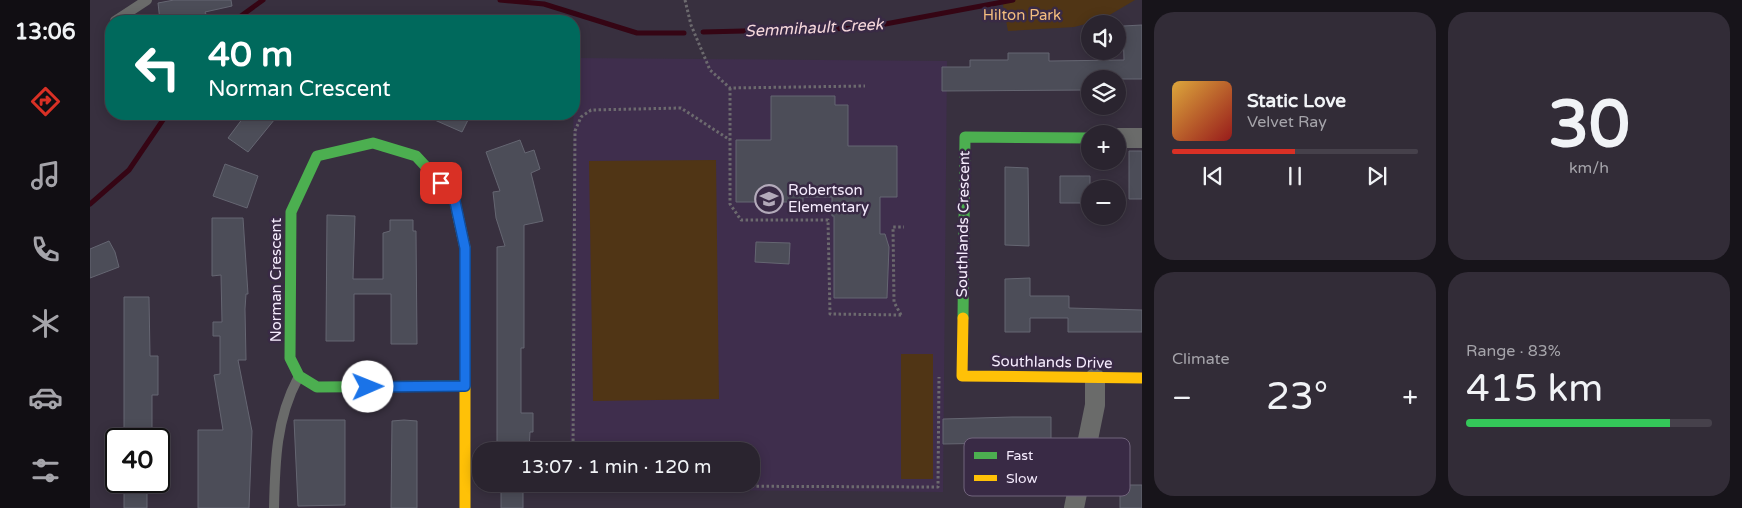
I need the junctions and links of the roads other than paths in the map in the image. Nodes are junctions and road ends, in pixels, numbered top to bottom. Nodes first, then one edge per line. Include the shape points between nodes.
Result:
1 (147, 0) edge
2 (124, 15) edge
3 (1081, 138) edge
4 (1126, 138) edge
5 (1142, 138) edge
6 (962, 376) joint
7 (298, 377) junction
8 (1095, 378) junction
9 (1142, 378) edge
10 (465, 386) junction
11 (1088, 438) edge
12 (274, 508) edge
13 (465, 508) edge

1 - 2 lane
3 - 6 street, Southlands Crescent via 964,137
4 - 5 street
6 - 8 street, Southlands Drive
7 - 10 street via 316,387
7 - 10 street, Norman Crescent via 290,358 291,212 318,156 373,143 416,156 454,197 465,248
7 - 12 lane via 285,405 280,427 274,460
8 - 9 street, Southlands Drive
8 - 11 street via 1095,405
10 - 13 street, Norman Crescent

